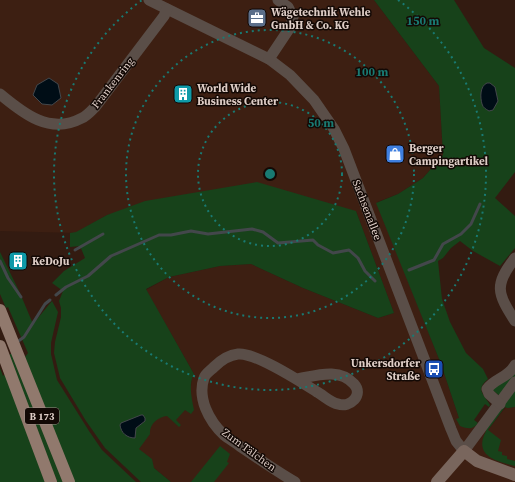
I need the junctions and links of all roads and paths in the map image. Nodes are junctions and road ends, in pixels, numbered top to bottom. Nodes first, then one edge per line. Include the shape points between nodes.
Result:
1 (149, 0) edge
2 (278, 0) edge
3 (167, 8) junction
4 (269, 59) junction
5 (0, 94) edge
6 (515, 258) edge
7 (0, 310) edge
8 (515, 321) edge
9 (0, 346) edge
10 (515, 365) edge
11 (296, 379) junction
12 (515, 382) edge
13 (500, 404) junction
14 (464, 451) junction
15 (515, 475) edge
16 (51, 482) edge
17 (69, 482) edge
18 (295, 482) edge
19 (437, 482) edge

1 - 3 street, Sachsenallee
2 - 4 street via 288,8 293,17 291,26
3 - 4 street, Sachsenallee
3 - 5 street, Frankenring via 164,16 96,106 83,118 66,124 48,124 29,116
4 - 14 street, Sachsenallee via 290,75 314,100 334,129 451,430
6 - 8 street via 502,276 500,291 505,306
7 - 17 main road, B 173
9 - 16 main road, B 173
10 - 13 street via 508,374 487,388 489,394
11 - 11 street, Zum Tälchen via 337,404 348,404 355,400 358,393 357,387 345,376 332,373
11 - 18 street, Zum Tälchen via 259,358 238,354 221,361 204,376 201,396 213,422 224,434
12 - 13 street
13 - 14 street
14 - 15 street, Sachsenallee via 477,461
14 - 19 street

